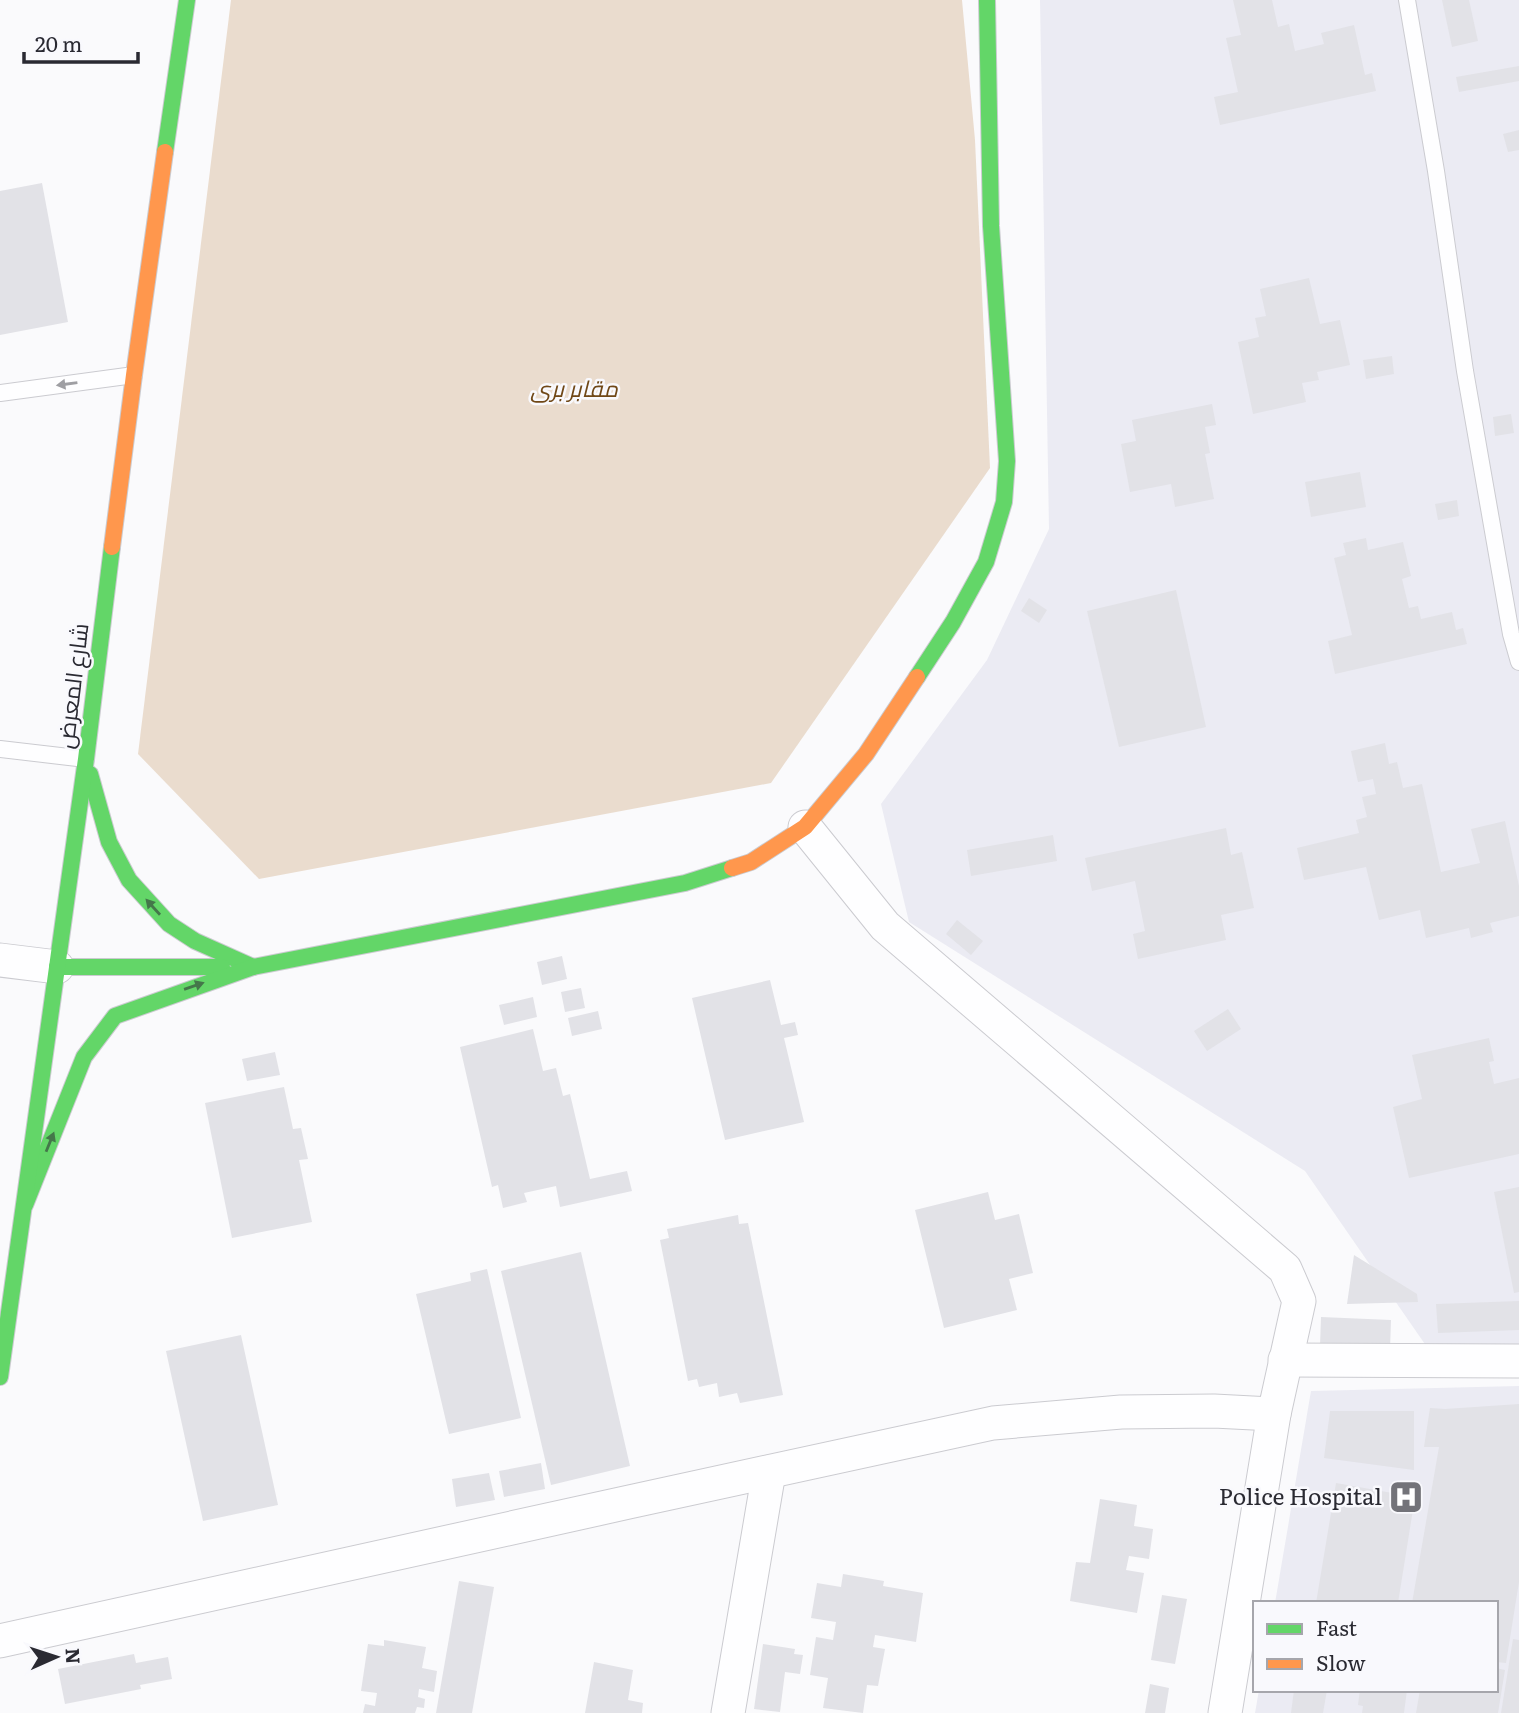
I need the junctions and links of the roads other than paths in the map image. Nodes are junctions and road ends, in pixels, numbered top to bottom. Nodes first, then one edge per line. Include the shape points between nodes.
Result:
1 (187, 0) edge
2 (987, 0) edge
3 (1407, 0) edge
4 (134, 375) junction
5 (0, 393) edge
6 (1519, 662) edge
7 (0, 749) edge
8 (86, 759) junction
9 (805, 827) junction
10 (0, 960) edge
11 (57, 967) junction
12 (253, 967) junction
13 (25, 1205) junction
14 (1285, 1360) junction
15 (1519, 1361) edge
16 (0, 1377) edge
17 (1274, 1414) junction
18 (769, 1472) junction
19 (0, 1641) edge
20 (728, 1713) edge
21 (1225, 1713) edge

1 - 4 main road, شارع المعرض
2 - 9 main road via 991,226 1007,461 1004,502 986,562 953,622 866,754
3 - 6 lane via 1465,371
4 -> 5 lane
4 - 8 main road, شارع المعرض
7 - 8 lane
8 - 11 main road, شارع المعرض
12 -> 8 main road via 169,925 129,880 108,842
9 - 12 main road via 751,862 685,883
9 - 14 street via 885,926 1285,1269 1298,1301
10 - 11 street
11 - 12 main road
11 - 13 main road, شارع المعرض
13 -> 12 main road via 84,1057 114,1016
13 - 16 main road, شارع المعرض
14 - 15 street
14 - 17 street
17 - 18 street via 1121,1412 993,1423
17 - 21 street
18 - 19 street
18 - 20 street

